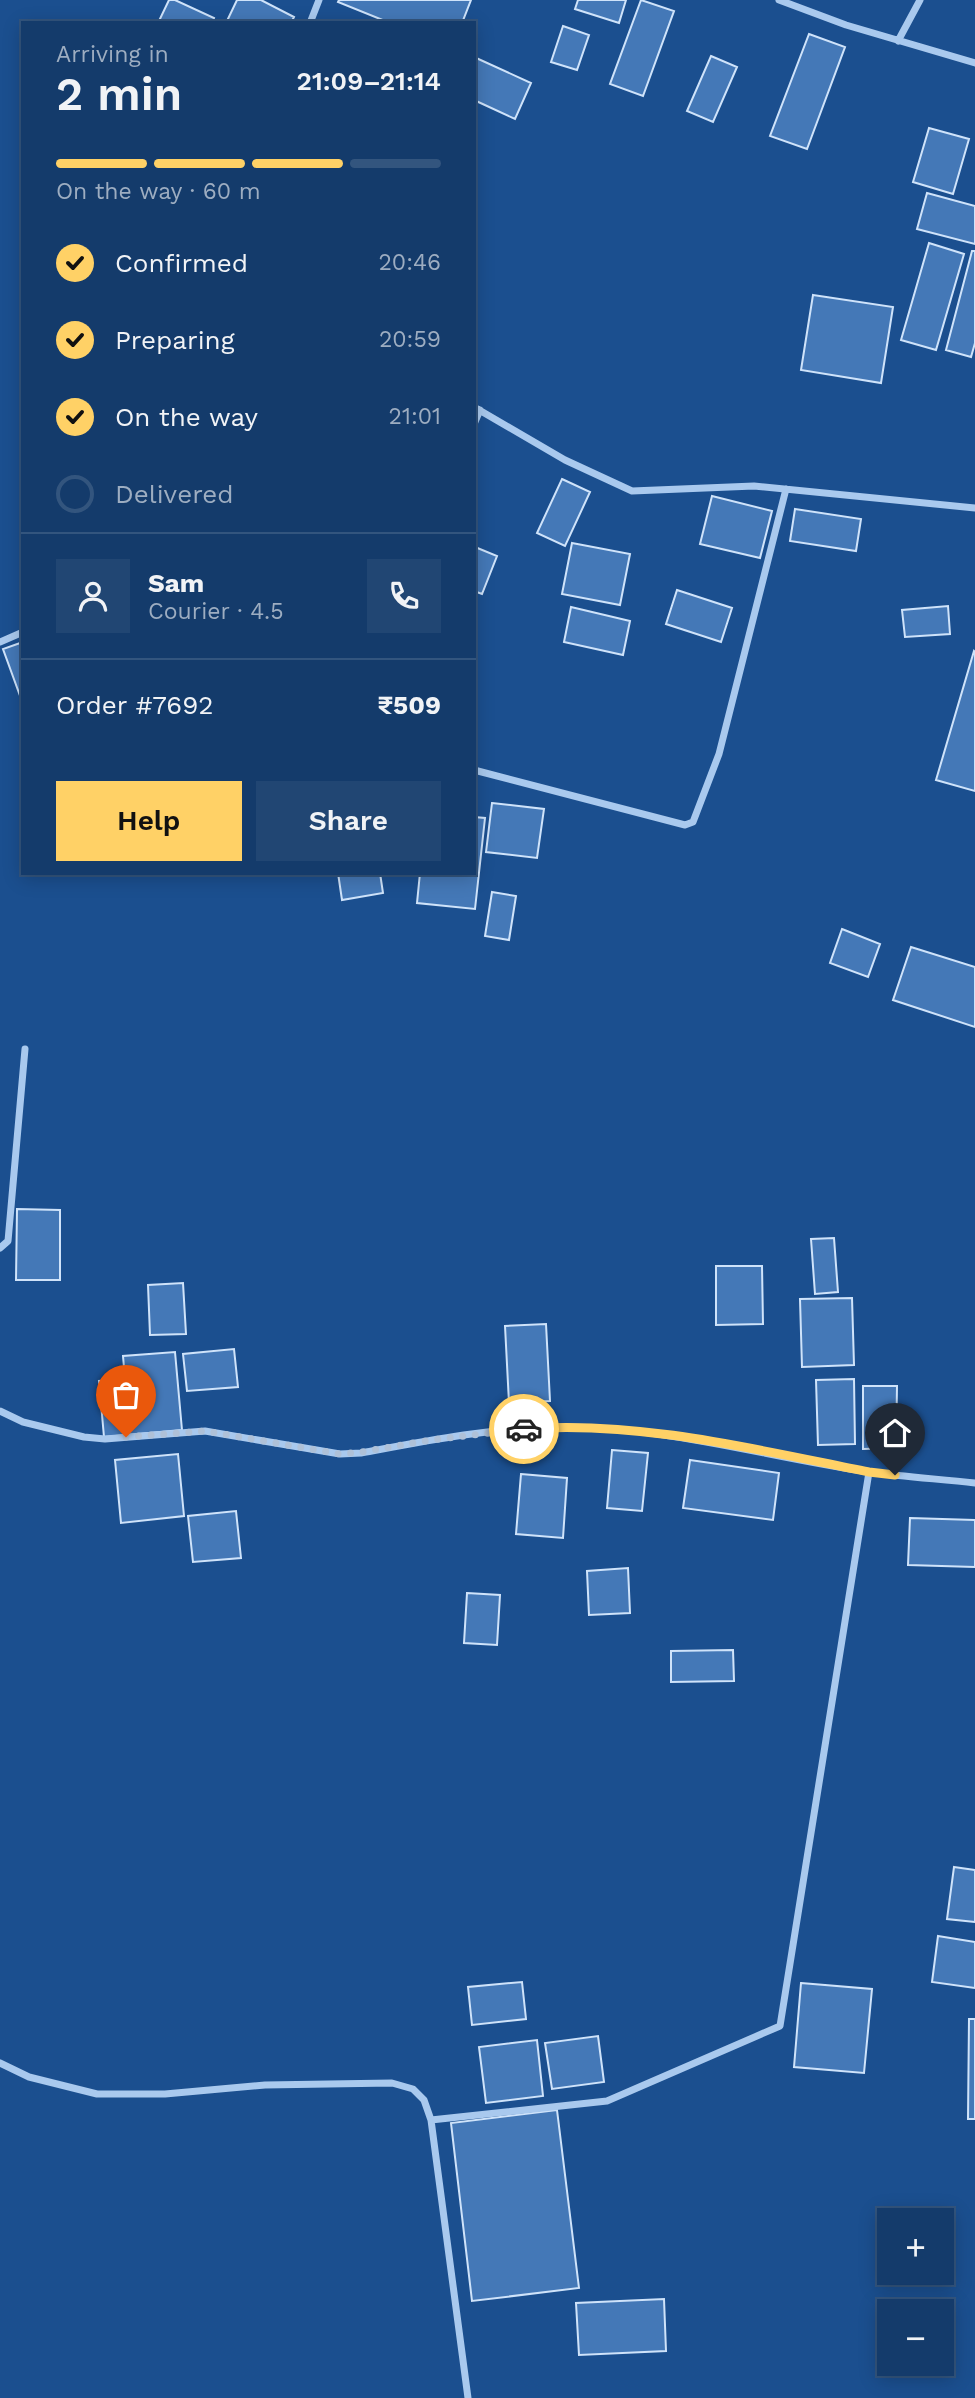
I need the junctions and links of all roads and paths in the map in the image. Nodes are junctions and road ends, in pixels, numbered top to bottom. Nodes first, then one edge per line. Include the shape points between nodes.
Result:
1 (320, 0) edge
2 (779, 0) edge
3 (920, 0) edge
4 (311, 21) edge
5 (898, 40) junction
6 (975, 62) edge
7 (477, 408) edge
8 (786, 489) junction
9 (975, 508) edge
10 (21, 633) edge
11 (0, 642) edge
12 (476, 770) edge
13 (25, 1049) dead end
14 (0, 1248) edge
15 (0, 1411) edge
16 (869, 1472) junction
17 (975, 1482) edge
18 (0, 2063) edge
19 (430, 2120) junction
20 (468, 2398) edge

1 - 4 street
2 - 5 street
3 - 5 street
5 - 6 street
7 - 8 street via 565,460 632,491 729,486
8 - 9 street
8 - 12 street via 719,754 693,822 685,825
10 - 11 street
13 - 14 street via 8,1241
15 - 16 street via 23,1422 84,1437 205,1431 340,1454 502,1431 601,1428 710,1441
16 - 17 street
16 - 19 street via 779,2026 607,2101
18 - 19 street via 29,2077 97,2094 392,2083 413,2089 424,2099
19 - 20 street

